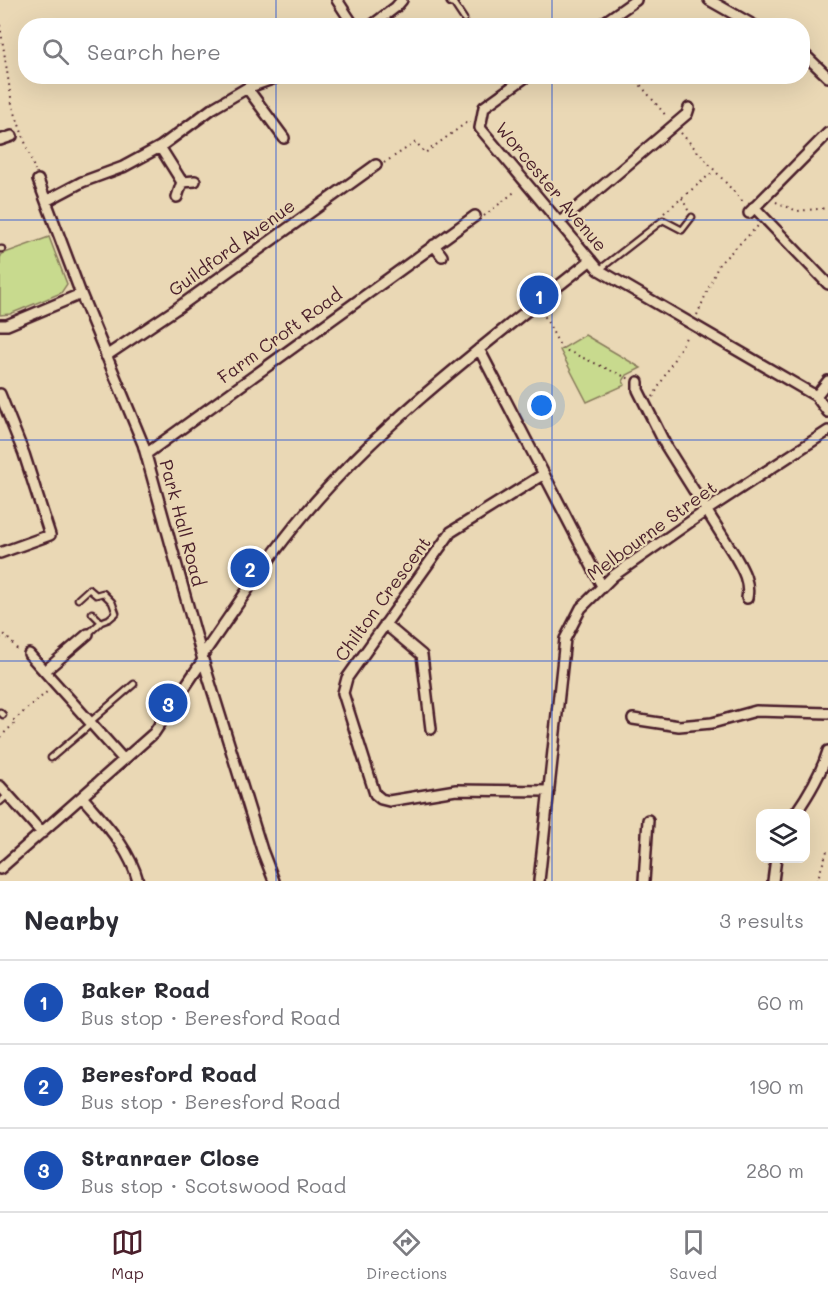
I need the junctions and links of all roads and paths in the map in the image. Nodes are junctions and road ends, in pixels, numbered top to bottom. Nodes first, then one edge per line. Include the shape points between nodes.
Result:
1 (337, 0) edge
2 (402, 0) edge
3 (452, 0) edge
4 (636, 0) edge
5 (709, 0) edge
6 (349, 18) edge
7 (382, 18) edge
8 (463, 18) edge
9 (610, 18) edge
10 (741, 18) edge
11 (0, 25) edge
12 (810, 60) edge
13 (828, 77) edge
14 (258, 84) edge
15 (516, 84) edge
16 (640, 84) edge
17 (247, 88) junction
18 (689, 108) dead end
19 (481, 124) junction
20 (674, 125) junction
21 (828, 133) edge
22 (12, 136) dead end
23 (284, 138) dead end
24 (0, 140) edge
25 (160, 147) junction
26 (376, 165) joint
27 (714, 171) junction
28 (38, 180) joint
29 (195, 181) dead end
30 (182, 182) junction
31 (526, 183) junction
32 (765, 196) junction
33 (177, 197) dead end
34 (681, 198) junction
35 (46, 201) junction
36 (828, 208) edge
37 (752, 210) junction
38 (475, 216) joint
39 (692, 217) joint
40 (765, 219) junction
41 (663, 220) junction
42 (559, 223) junction
43 (434, 245) junction
44 (442, 256) dead end
45 (591, 260) junction
46 (599, 270) junction
47 (828, 284) edge
48 (81, 294) junction
49 (538, 303) junction
50 (0, 325) edge
51 (693, 325) junction
52 (479, 349) junction
53 (106, 356) junction
54 (828, 381) edge
55 (639, 382) joint
56 (0, 394) edge
57 (816, 396) junction
58 (647, 409) junction
59 (828, 412) edge
60 (828, 431) edge
61 (146, 454) junction
62 (544, 474) junction
63 (707, 510) junction
64 (0, 553) edge
65 (602, 586) junction
66 (747, 598) dead end
67 (78, 599) dead end
68 (92, 613) dead end
69 (101, 622) junction
70 (385, 624) junction
71 (88, 633) joint
72 (0, 638) edge
73 (29, 654) joint
74 (202, 658) junction
75 (45, 671) junction
76 (56, 684) junction
77 (134, 684) dead end
78 (828, 714) edge
79 (633, 719) dead end
80 (90, 723) junction
81 (431, 729) dead end
82 (0, 737) edge
83 (828, 751) edge
84 (51, 759) dead end
85 (124, 760) junction
86 (0, 786) edge
87 (549, 791) junction
88 (8, 795) junction
89 (82, 798) junction
90 (0, 802) edge
91 (798, 809) edge
92 (648, 820) dead end
93 (42, 833) junction
94 (828, 848) edge
95 (775, 863) edge
96 (0, 869) edge
97 (138, 881) edge
98 (274, 881) edge
99 (539, 881) edge
100 (644, 881) edge
101 (773, 881) edge
102 (818, 881) edge

1 - 6 street
2 - 7 street
3 - 8 lane
4 - 9 street
5 - 10 street
11 - 28 path via 12,104
12 - 13 street
14 - 17 street
15 - 19 street, Worcester Avenue via 484,108
16 - 20 path
17 - 23 street
17 - 25 street
18 - 20 street
19 - 26 path via 466,123 425,153 416,142
19 - 31 street, Worcester Avenue via 480,128
20 - 27 path
20 - 42 street
21 - 32 street
22 - 24 street
25 - 30 street
25 - 35 street
26 - 53 street, Guildford Avenue
27 - 34 path
27 - 37 path
28 - 35 street, Park Hall Road
29 - 30 street
30 - 33 street
31 - 38 path via 478,220
31 - 42 street, Worcester Avenue
32 - 36 path via 797,211
32 - 37 street
34 - 39 path
34 - 41 path via 661,215
35 - 48 street, Park Hall Road
37 - 40 street
38 - 43 street, Farm Croft Road
39 - 41 lane via 682,230
40 - 47 street
40 - 51 path via 719,264
41 - 46 lane
42 - 45 street, Worcester Avenue
43 - 44 street
43 - 61 street, Farm Croft Road
45 - 46 street, Worcester Avenue
45 - 49 street
46 - 51 street, Worcester Avenue
48 - 50 street
48 - 53 street, Park Hall Road
49 - 52 street
49 - 55 path via 561,348
51 - 57 street, Worcester Avenue
51 - 58 path
52 - 62 street
52 - 74 street via 378,437 304,515
53 - 61 street, Park Hall Road
54 - 57 street
55 - 58 street via 638,390
56 - 64 street via 50,535
57 - 59 street, Worcester Avenue
58 - 63 street
60 - 63 street, Melbourne Street
61 - 74 street, Park Hall Road
62 - 65 street
62 - 70 street, Chilton Crescent via 451,532
63 - 65 street, Melbourne Street
63 - 66 street via 744,573
65 - 87 street, Melbourne Street via 581,608 565,639
67 - 69 lane via 89,589 96,595 103,593 112,602 116,613
68 - 69 lane
69 - 71 lane
70 - 81 street via 422,655
70 - 87 street, Chilton Crescent via 347,678 343,693 375,794 389,801 456,790
71 - 75 street
72 - 73 path via 4,634 22,654
73 - 75 street
74 - 85 street via 154,733
74 - 98 street, Park Hall Road
75 - 76 street
76 - 80 street
76 - 82 path
77 - 80 lane
78 - 79 street via 756,711 712,723 679,726
80 - 84 lane
80 - 85 street
83 - 91 street via 812,789
85 - 89 street
86 - 88 street
87 - 99 street, Melbourne Street
88 - 90 lane
88 - 93 street
89 - 93 street
89 - 97 street via 121,842 134,863
92 - 100 street
93 - 96 street
94 - 102 path
95 - 101 street

